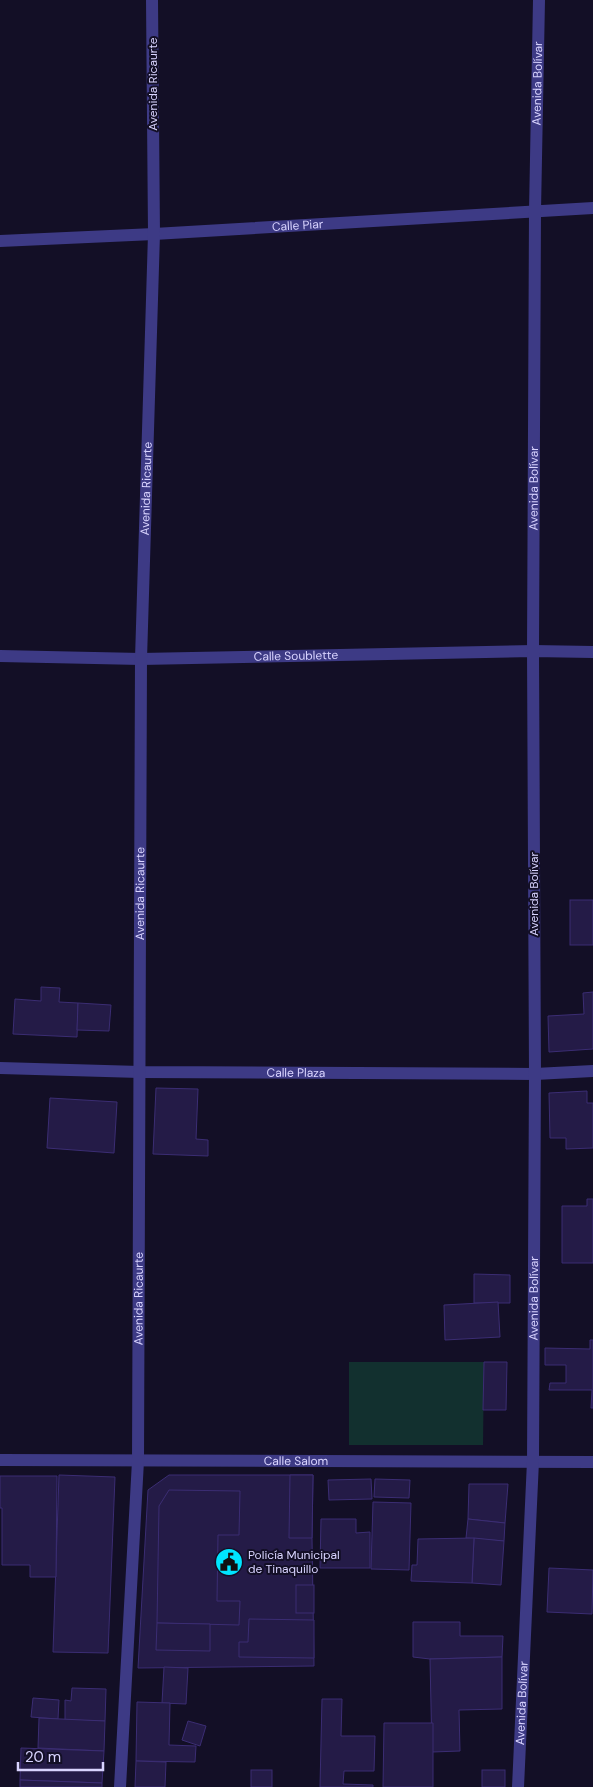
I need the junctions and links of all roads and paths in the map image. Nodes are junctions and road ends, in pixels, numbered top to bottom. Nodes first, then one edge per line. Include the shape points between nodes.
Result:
1 (152, 0) edge
2 (539, 0) edge
3 (593, 208) edge
4 (535, 211) junction
5 (154, 234) junction
6 (0, 241) edge
7 (533, 652) junction
8 (593, 652) edge
9 (0, 656) edge
10 (141, 658) junction
11 (0, 1068) edge
12 (593, 1071) edge
13 (140, 1072) junction
14 (535, 1074) junction
15 (0, 1460) edge
16 (138, 1461) junction
17 (533, 1461) junction
18 (593, 1462) edge
19 (120, 1787) edge
20 (518, 1787) edge

1 - 5 street, Avenida Ricaurte
2 - 4 street, Avenida Bolívar
3 - 4 street, Calle Piar
4 - 5 street, Calle Piar
4 - 7 street, Avenida Bolívar
5 - 6 street, Calle Piar
5 - 10 street, Avenida Ricaurte
7 - 8 street, Calle Soublette
7 - 10 street, Calle Soublette
7 - 14 street, Avenida Bolívar
9 - 10 street, Calle Soublette
10 - 13 street, Avenida Ricaurte
11 - 13 street, Calle Plaza
12 - 14 street, Calle Plaza
13 - 14 street, Calle Plaza
13 - 16 street, Avenida Ricaurte
14 - 17 street, Avenida Bolívar
15 - 16 street, Calle Salom
16 - 17 street, Calle Salom
16 - 19 street, Avenida Ricaurte
17 - 18 street, Calle Salom
17 - 20 street, Avenida Bolívar

